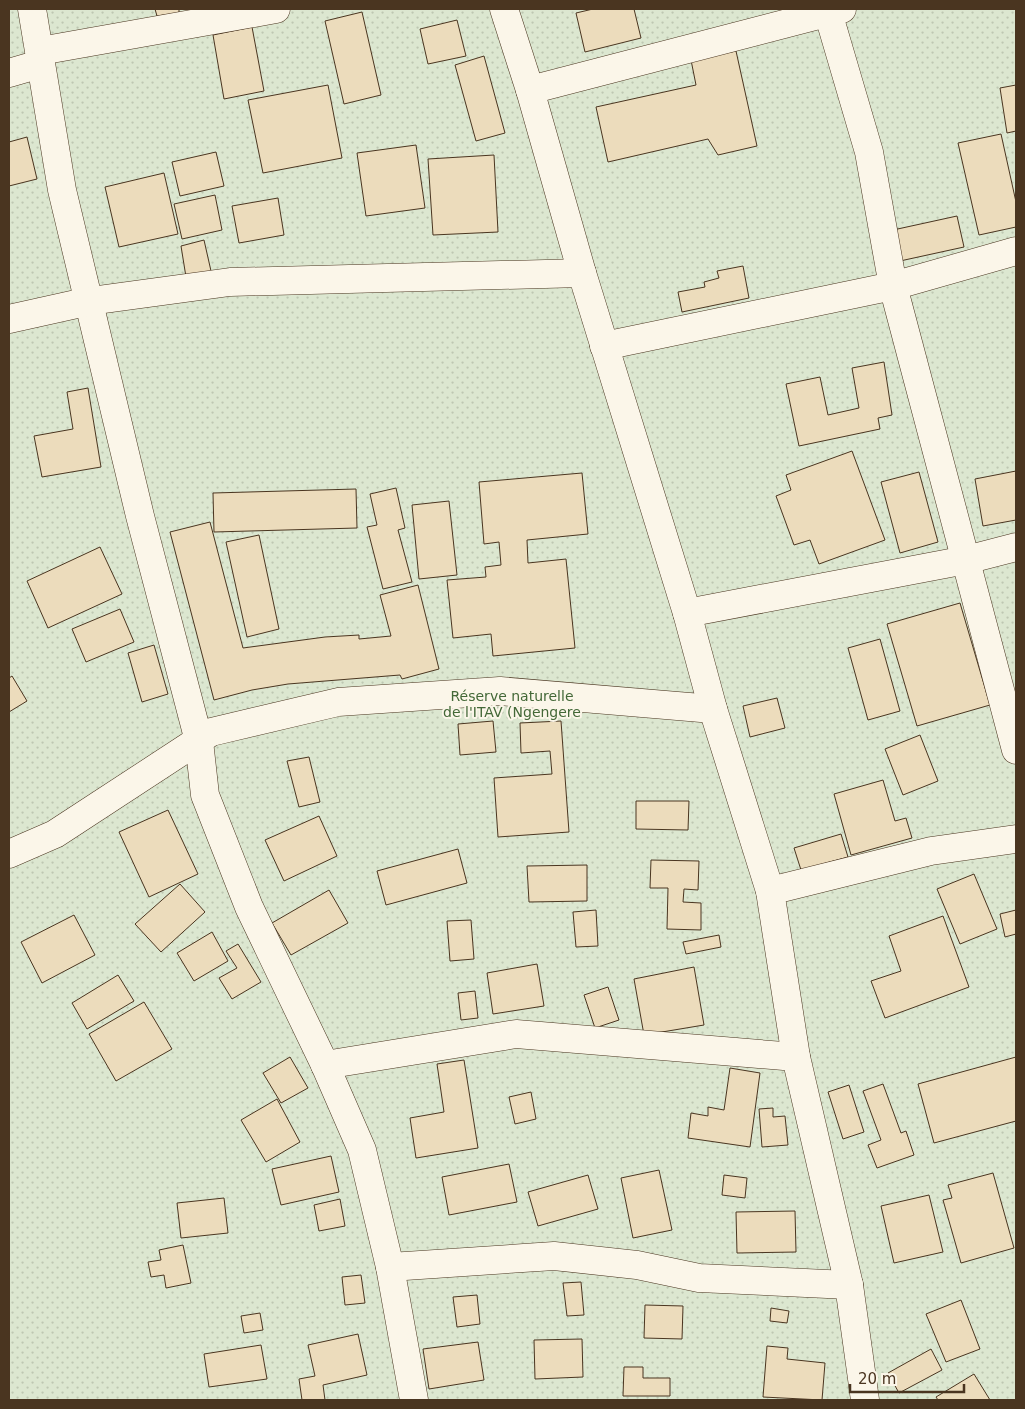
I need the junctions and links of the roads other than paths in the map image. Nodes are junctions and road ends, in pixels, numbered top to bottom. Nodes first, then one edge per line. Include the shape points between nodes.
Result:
1 (32, 9) edge
2 (276, 9) edge
3 (504, 9) edge
4 (832, 10) edge
5 (40, 58) junction
6 (9, 73) edge
7 (530, 90) junction
8 (1016, 251) edge
9 (582, 273) junction
10 (893, 286) junction
11 (90, 301) junction
12 (9, 319) edge
13 (604, 346) junction
14 (1016, 546) edge
15 (966, 560) junction
16 (687, 613) junction
17 (713, 709) junction
18 (199, 741) junction
19 (1016, 750) edge
20 (1016, 839) edge
21 (9, 854) edge
22 (770, 891) junction
23 (796, 1057) junction
24 (325, 1065) junction
25 (390, 1267) junction
26 (849, 1285) junction
27 (414, 1400) edge
28 (865, 1400) edge

1 - 5 street
2 - 5 street
3 - 7 street
4 - 7 street
4 - 10 street via 869,152
5 - 6 street
5 - 11 street via 62,190
7 - 9 street
8 - 10 street
9 - 11 street via 230,282
9 - 13 street
10 - 13 street
10 - 15 street
11 - 12 street
11 - 18 street via 140,516
13 - 16 street
14 - 15 street
15 - 16 street
15 - 19 street
16 - 17 street
17 - 18 street via 500,691 338,702 211,732
17 - 22 street
18 - 21 street via 55,834
18 - 24 street via 205,795 249,907
20 - 22 street via 930,851
22 - 23 street
23 - 24 street via 516,1034
23 - 26 street
24 - 25 street via 362,1150
25 - 26 street via 554,1256 637,1265 699,1278
25 - 27 street
26 - 28 street

